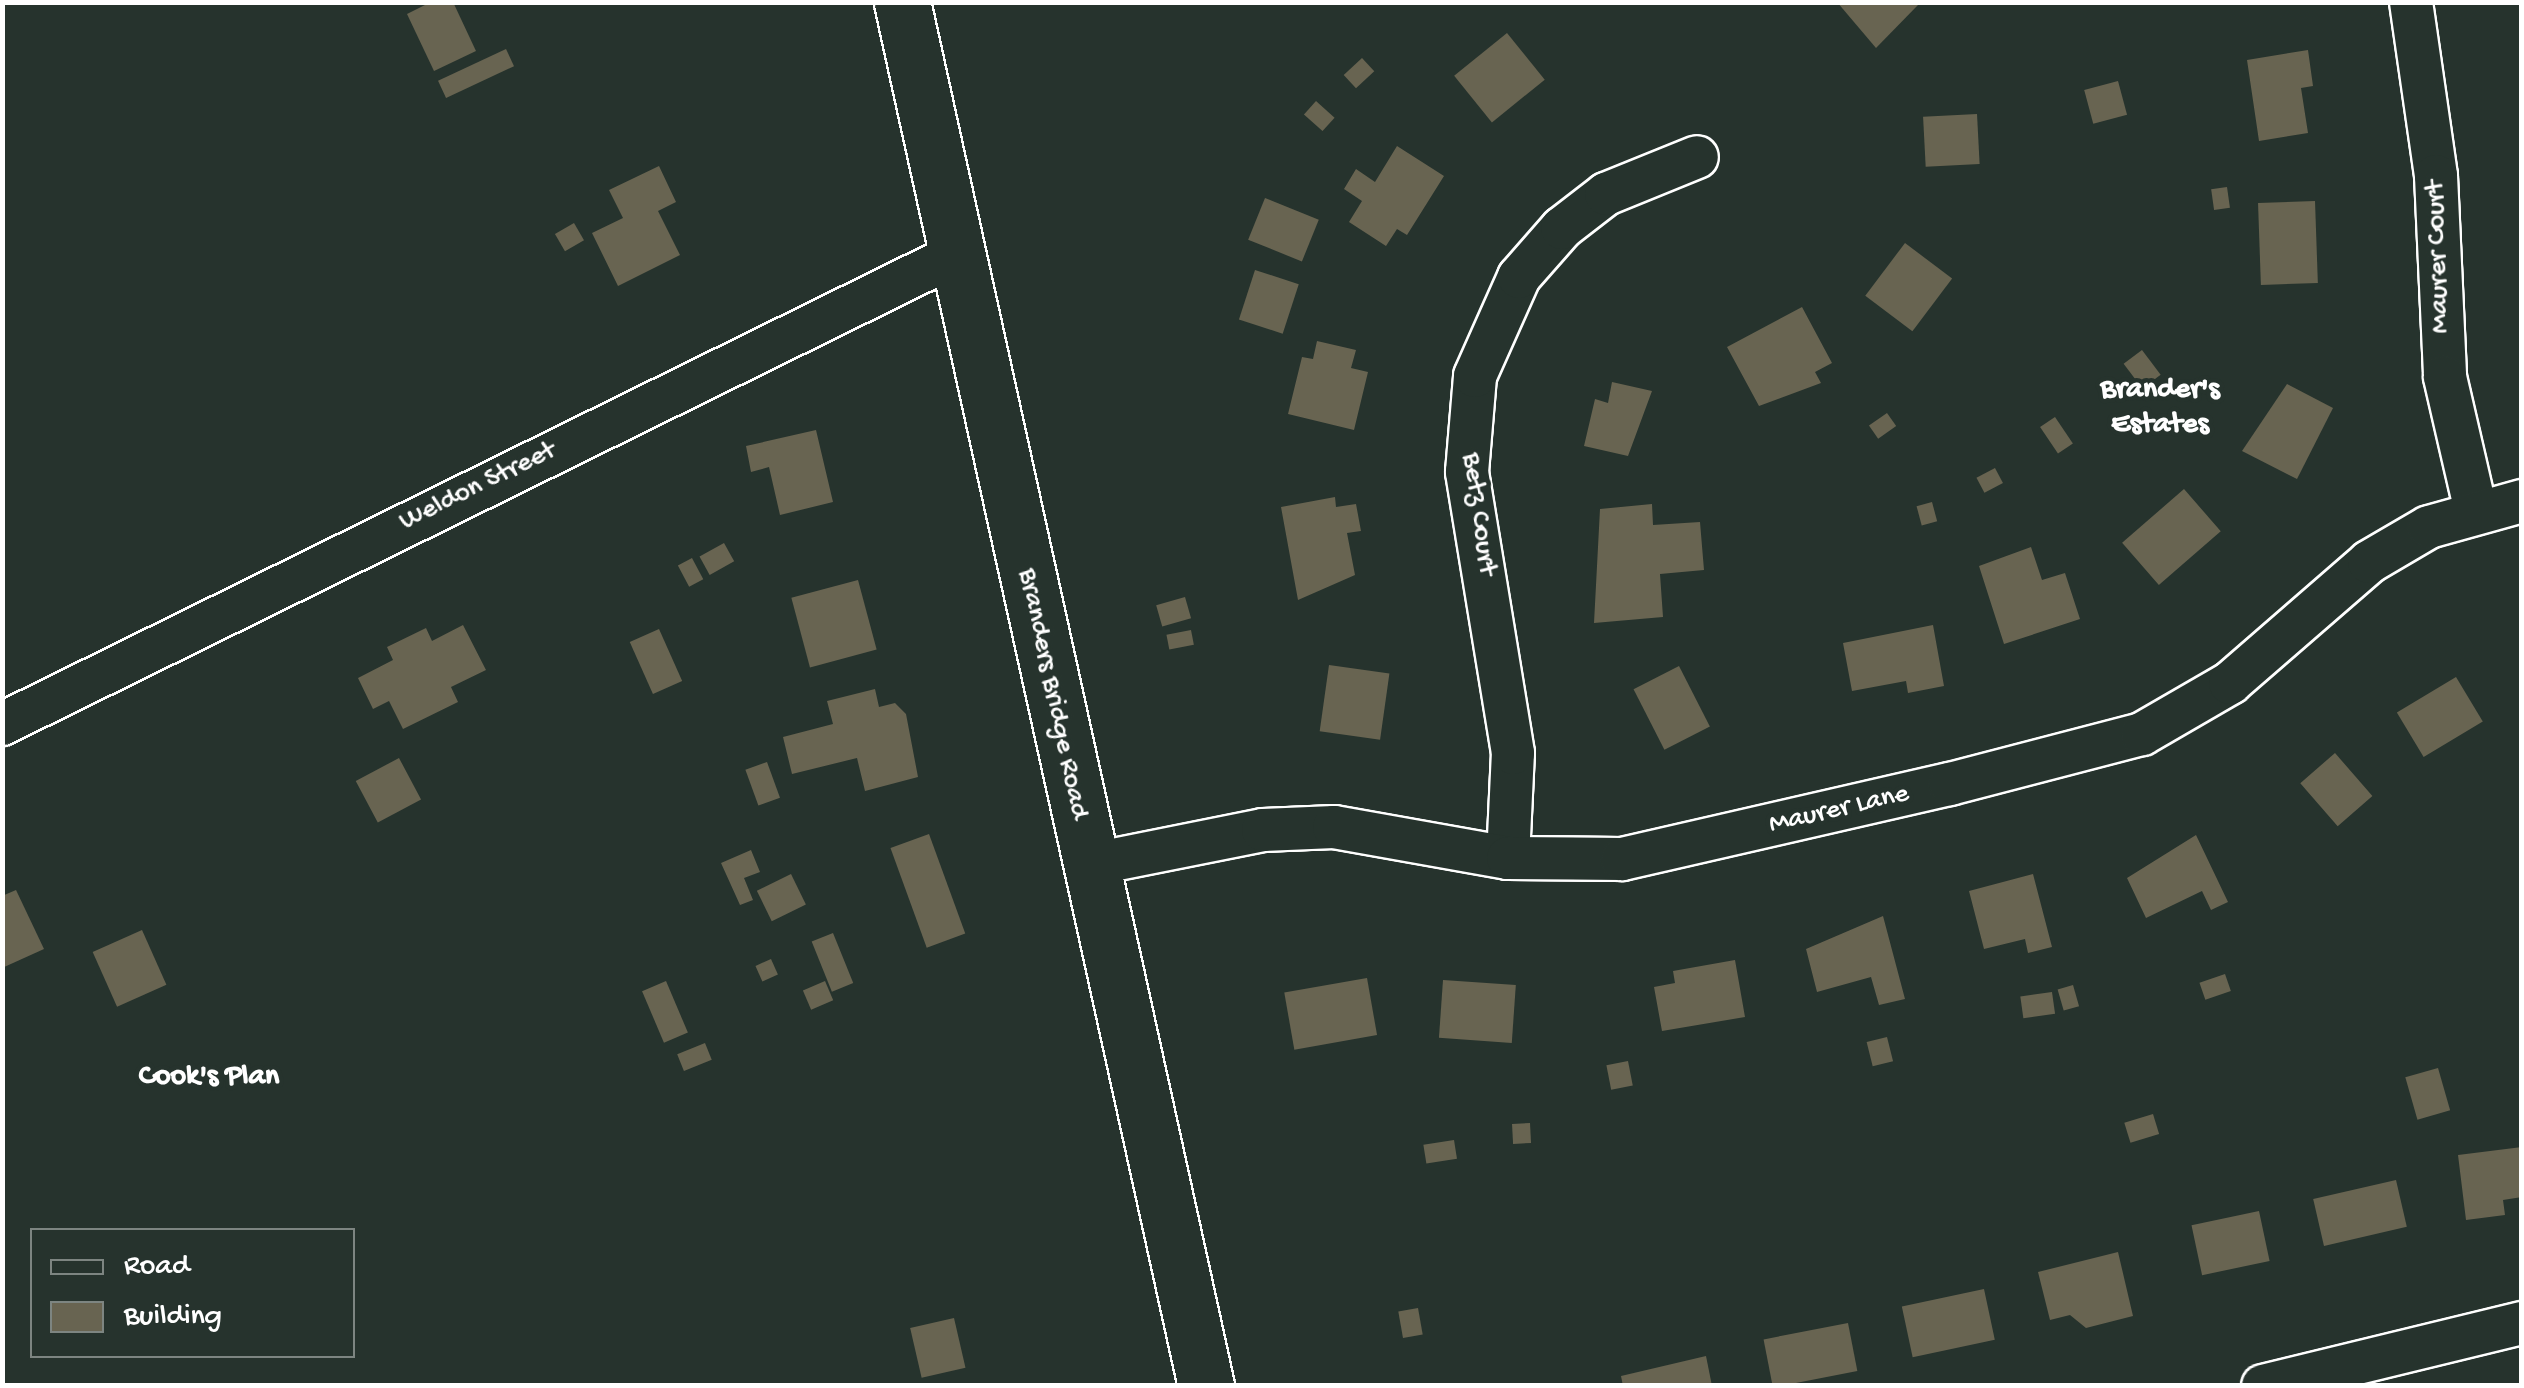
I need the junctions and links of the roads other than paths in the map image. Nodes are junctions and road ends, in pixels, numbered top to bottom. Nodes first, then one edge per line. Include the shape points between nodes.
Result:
1 (902, 2) edge
2 (2411, 2) edge
3 (1697, 157) dead end
4 (957, 254) junction
5 (2522, 501) edge
6 (2476, 510) junction
7 (2, 724) edge
8 (1508, 858) junction
9 (1088, 865) junction
10 (2522, 1324) edge
11 (1206, 1386) edge
12 (2263, 1386) edge

1 - 4 street, Branders Bridge Road
2 - 6 street, Maurer Court via 2434,156 2446,377
3 - 8 street, Betz Court via 1606,194 1562,228 1519,277 1475,376 1468,472 1512,753
4 - 7 street, Weldon Street
4 - 9 street, Branders Bridge Road
5 - 6 street, Maurer Lane
6 - 8 street, Maurer Lane via 2369,562 2230,682 2142,734 1663,852
8 - 9 street, Maurer Lane via 1334,827 1263,830
9 - 11 street, Branders Bridge Road
10 - 12 street

